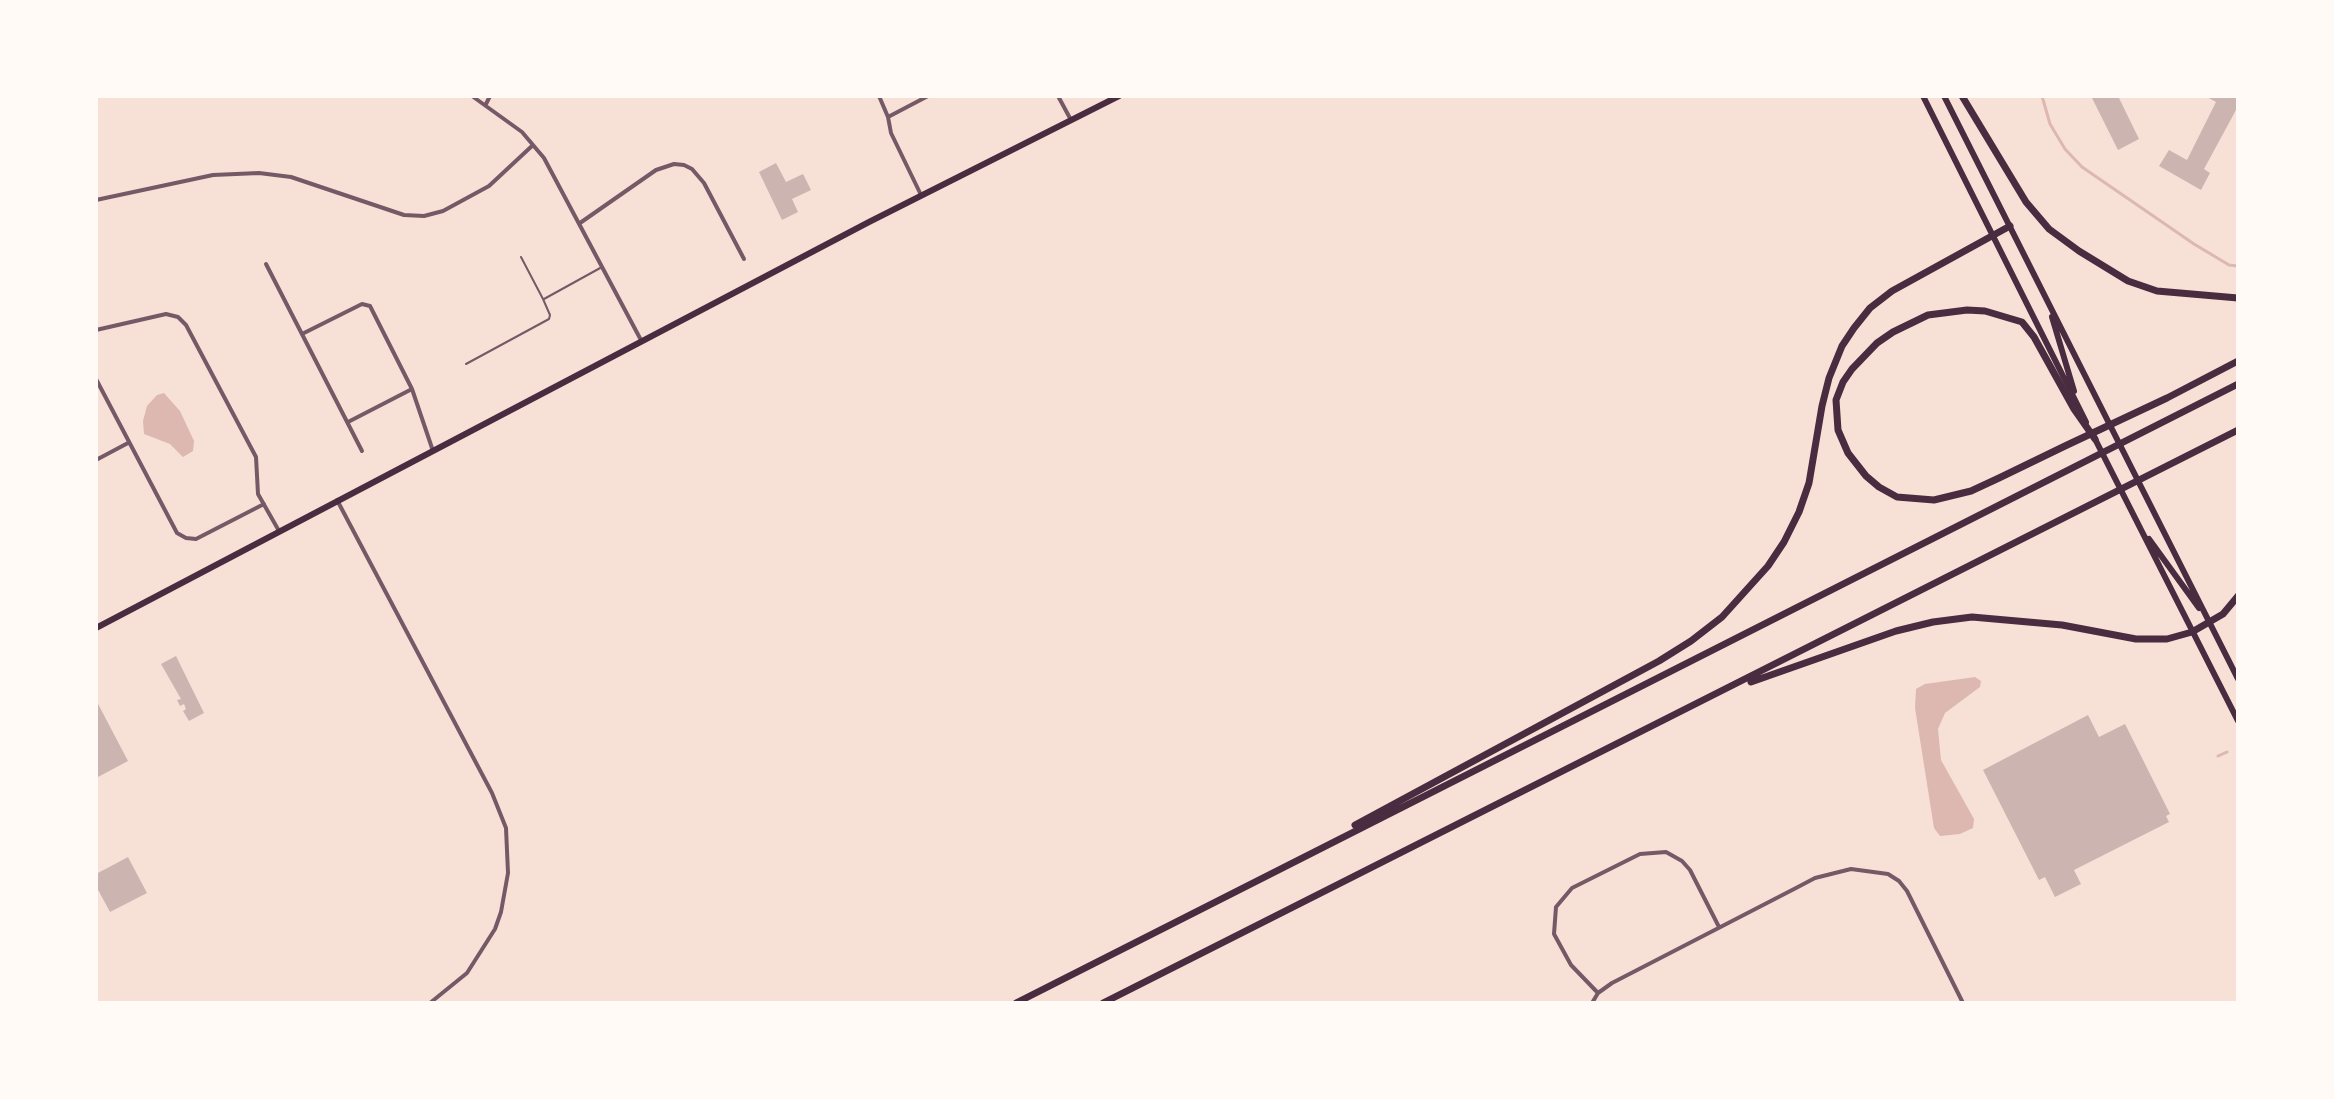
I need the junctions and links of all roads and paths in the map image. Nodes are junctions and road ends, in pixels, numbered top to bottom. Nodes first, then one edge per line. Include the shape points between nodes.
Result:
1 (472, 96) edge
2 (490, 96) edge
3 (879, 96) edge
4 (928, 96) edge
5 (1058, 96) edge
6 (1119, 96) edge
7 (1923, 96) edge
8 (1944, 96) edge
9 (1962, 96) edge
10 (486, 104) junction
11 (888, 117) junction
12 (1071, 120) junction
13 (533, 145) junction
14 (921, 195) junction
15 (96, 200) edge
16 (580, 223) junction
17 (2010, 226) junction
18 (1992, 235) junction
19 (521, 257) dead end
20 (744, 259) dead end
21 (266, 264) dead end
22 (603, 267) junction
23 (2238, 298) edge
24 (543, 299) junction
25 (2047, 300) junction
26 (96, 330) edge
27 (302, 334) junction
28 (642, 342) junction
29 (2238, 361) edge
30 (466, 364) dead end
31 (96, 379) edge
32 (2238, 384) edge
33 (412, 389) junction
34 (2076, 407) junction
35 (348, 422) junction
36 (2238, 430) edge
37 (2095, 439) joint
38 (128, 443) junction
39 (362, 451) dead end
40 (433, 451) junction
41 (96, 460) edge
42 (337, 500) junction
43 (264, 504) junction
44 (2138, 524) junction
45 (279, 531) junction
46 (2238, 596) edge
47 (2210, 622) junction
48 (96, 628) edge
49 (2192, 632) junction
50 (2238, 679) edge
51 (1722, 692) junction
52 (2238, 721) edge
53 (1290, 862) junction
54 (1719, 927) junction
55 (1598, 993) junction
56 (430, 1003) edge
57 (1016, 1003) edge
58 (1103, 1003) edge
59 (1592, 1003) edge
60 (1963, 1003) edge

1 - 10 street
2 - 10 street
3 - 11 street
4 - 11 street
5 - 12 street
6 - 12 main road
7 - 18 main road
8 - 17 main road
9 - 23 highway via 2026,202 2049,229 2079,251 2128,281 2157,291
10 - 13 street
11 - 14 street
12 - 14 main road
13 - 15 street via 489,186 424,216 404,215 291,177 259,173 213,175
13 - 16 street
14 - 28 main road
16 - 20 street via 656,170 684,165 704,183
16 - 22 street
17 - 18 highway
17 - 25 main road
18 - 34 main road
18 - 53 highway via 1892,291 1854,328 1829,378 1799,512 1768,566 1722,617 1659,661
19 - 24 lane
21 - 27 street
22 - 24 lane
22 - 28 street
24 - 30 lane via 550,315 546,323
25 - 34 main road
25 - 47 main road
26 - 43 street via 166,314 186,325 256,457 258,494
27 - 33 street via 368,304
27 - 35 street
28 - 40 main road
29 - 34 highway via 1985,484 1934,500 1897,497 1866,476 1838,430 1836,400 1852,369 1893,332 1928,315 1967,310 2022,322
31 - 38 street
32 - 53 highway
33 - 35 street
33 - 40 street
34 - 37 highway
35 - 39 street
36 - 51 highway
37 - 44 main road
38 - 41 street
38 - 43 street via 177,533 186,538 196,539
40 - 42 main road
42 - 45 main road
42 - 56 street via 506,828 508,873 495,929 467,973
43 - 45 street
44 - 47 main road
44 - 49 main road
45 - 48 main road
46 - 47 highway
47 - 49 highway
47 - 50 main road
49 - 51 highway via 2136,639 1972,617 1896,631
49 - 52 main road
51 - 58 highway
53 - 57 highway
54 - 55 street
54 - 55 street via 1690,870 1666,852 1640,854 1572,888 1556,907 1554,934 1571,965
54 - 60 street via 1833,872 1888,874 1907,891
55 - 59 street

